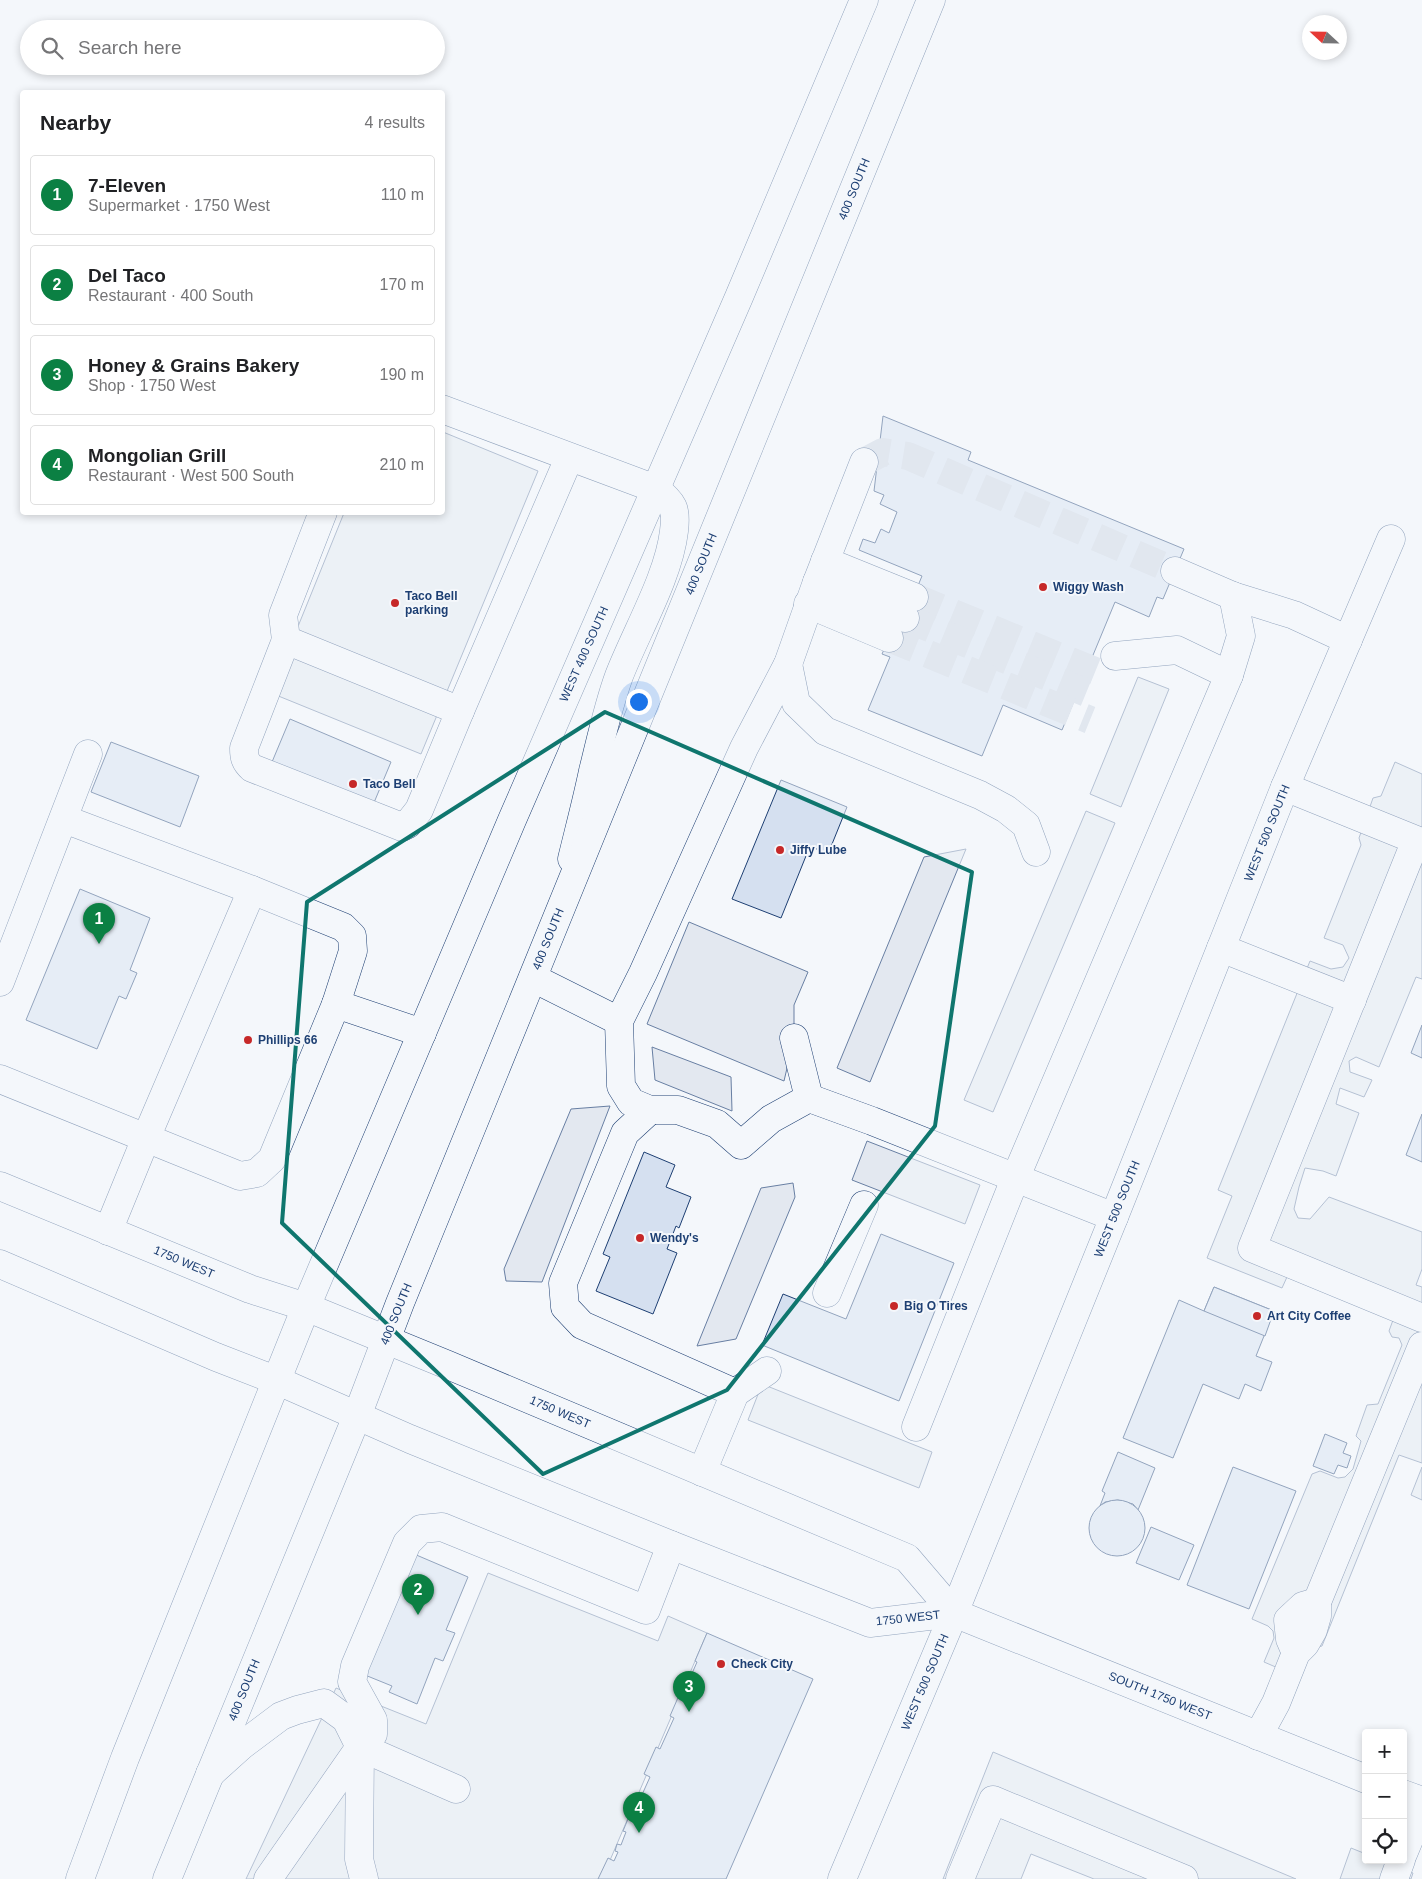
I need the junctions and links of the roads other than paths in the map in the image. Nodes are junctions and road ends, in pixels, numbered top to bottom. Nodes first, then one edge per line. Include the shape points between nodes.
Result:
1 (864, 0) edge
2 (931, 0) edge
3 (445, 410) edge
4 (569, 458) junction
5 (864, 462) dead end
6 (656, 489) junction
7 (323, 515) edge
8 (1391, 539) dead end
9 (1175, 571) tunnel mouth
10 (817, 582) junction
11 (1233, 596) junction
12 (286, 640) junction
13 (1348, 640) junction
14 (1115, 656) tunnel mouth
15 (788, 664) junction
16 (1229, 675) junction
17 (460, 711) junction
18 (88, 754) dead end
19 (1285, 787) junction
20 (64, 819) junction
21 (1036, 852) dead end
22 (1414, 869) edge
23 (252, 890) junction
24 (559, 912) junction
25 (1221, 948) junction
26 (533, 978) junction
27 (0, 982) edge
28 (1352, 1000) junction
29 (336, 1004) junction
30 (619, 1021) junction
31 (422, 1033) junction
32 (794, 1038) dead end
33 (0, 1079) edge
34 (809, 1098) junction
35 (650, 1110) junction
36 (146, 1138) junction
37 (1015, 1179) junction
38 (0, 1186) edge
39 (864, 1205) dead end
40 (1114, 1217) junction
41 (108, 1231) junction
42 (0, 1264) edge
43 (827, 1293) dead end
44 (306, 1307) junction
45 (1422, 1318) edge
46 (386, 1340) junction
47 (1422, 1346) edge
48 (767, 1371) dead end
49 (278, 1381) junction
50 (735, 1393) junction
51 (357, 1416) junction
52 (916, 1427) dead end
53 (702, 1472) junction
54 (671, 1545) junction
55 (954, 1613) junction
56 (1258, 1736) junction
57 (360, 1747) junction
58 (210, 1774) junction
59 (1362, 1777) edge
60 (456, 1789) dead end
61 (1407, 1795) edge
62 (1422, 1801) edge
63 (1422, 1808) edge
64 (1407, 1844) edge
65 (1400, 1864) edge
66 (80, 1879) edge
67 (167, 1879) edge
68 (268, 1879) edge
69 (364, 1879) edge
70 (842, 1879) edge
71 (960, 1879) edge
72 (1184, 1879) edge
73 (1394, 1879) edge

1 - 6 main road
2 - 24 main road, 400 SOUTH
3 - 4 main road
4 - 6 main road
4 - 17 main road
5 - 10 main road
6 - 24 main road via 672,504 674,532 660,578 619,677 602,732
6 - 31 main road, WEST 400 SOUTH
7 - 12 main road via 283,615
8 - 13 main road, WEST 500 SOUTH
9 - 11 main road
10 - 10 main road via 902,618
10 - 15 main road
11 - 13 main road via 1294,615
11 - 16 main road via 1241,636
12 - 17 main road
12 - 17 main road via 244,748 247,764 252,768 402,827 419,810
13 - 19 main road, WEST 500 SOUTH
14 - 16 main road via 1176,650
15 - 21 main road via 796,703 825,731 980,795 1006,809 1026,825
15 - 30 main road via 744,748
16 - 37 main road
18 - 20 main road
19 - 22 main road via 1416,840
19 - 25 main road, WEST 500 SOUTH
20 - 23 main road
20 - 27 main road
22 - 28 main road
23 - 29 main road via 344,927 352,936 353,951
23 - 36 main road
24 - 26 main road, 400 SOUTH
25 - 28 main road
25 - 40 main road, WEST 500 SOUTH
26 - 30 main road
26 - 46 main road, 400 SOUTH
28 - 45 main road via 1252,1248
29 - 31 main road
29 - 36 main road via 272,1159 257,1173 240,1176
30 - 35 main road via 621,1086 631,1102
31 - 44 main road
32 - 34 main road
33 - 36 main road
34 - 35 main road via 771,1119 741,1145 717,1124 678,1110
34 - 37 main road
35 - 50 main road via 625,1133 563,1283 565,1308 582,1325
36 - 41 main road
37 - 40 main road
37 - 52 main road
38 - 41 main road, 1750 WEST
39 - 43 main road
40 - 55 main road, WEST 500 SOUTH
41 - 44 main road, 1750 WEST via 250,1289
42 - 49 main road, 1750 WEST
44 - 46 main road, 1750 WEST
44 - 49 main road
46 - 51 main road, 400 SOUTH
46 - 53 main road, 1750 WEST
47 - 56 main road via 1317,1602 1313,1630 1296,1653 1276,1703
48 - 50 main road
49 - 51 main road, 1750 WEST
49 - 66 main road via 125,1758
50 - 53 main road
51 - 54 main road, 1750 WEST
51 - 58 main road, 400 SOUTH
53 - 55 main road, 1750 WEST via 907,1558
54 - 55 main road, 1750 WEST via 870,1623
54 - 57 main road via 646,1610 442,1527 421,1529 407,1543 355,1666 352,1682 372,1720 373,1734
55 - 56 main road, SOUTH 1750 WEST
55 - 70 main road, WEST 500 SOUTH
56 - 59 main road, SOUTH 1750 WEST
57 - 58 main road via 346,1719 324,1703 281,1716
57 - 60 main road
57 - 68 main road
57 - 69 main road via 359,1859
58 - 67 main road, 400 SOUTH
61 - 62 main road
63 - 64 main road
65 - 73 main road
71 - 72 main road via 993,1800

